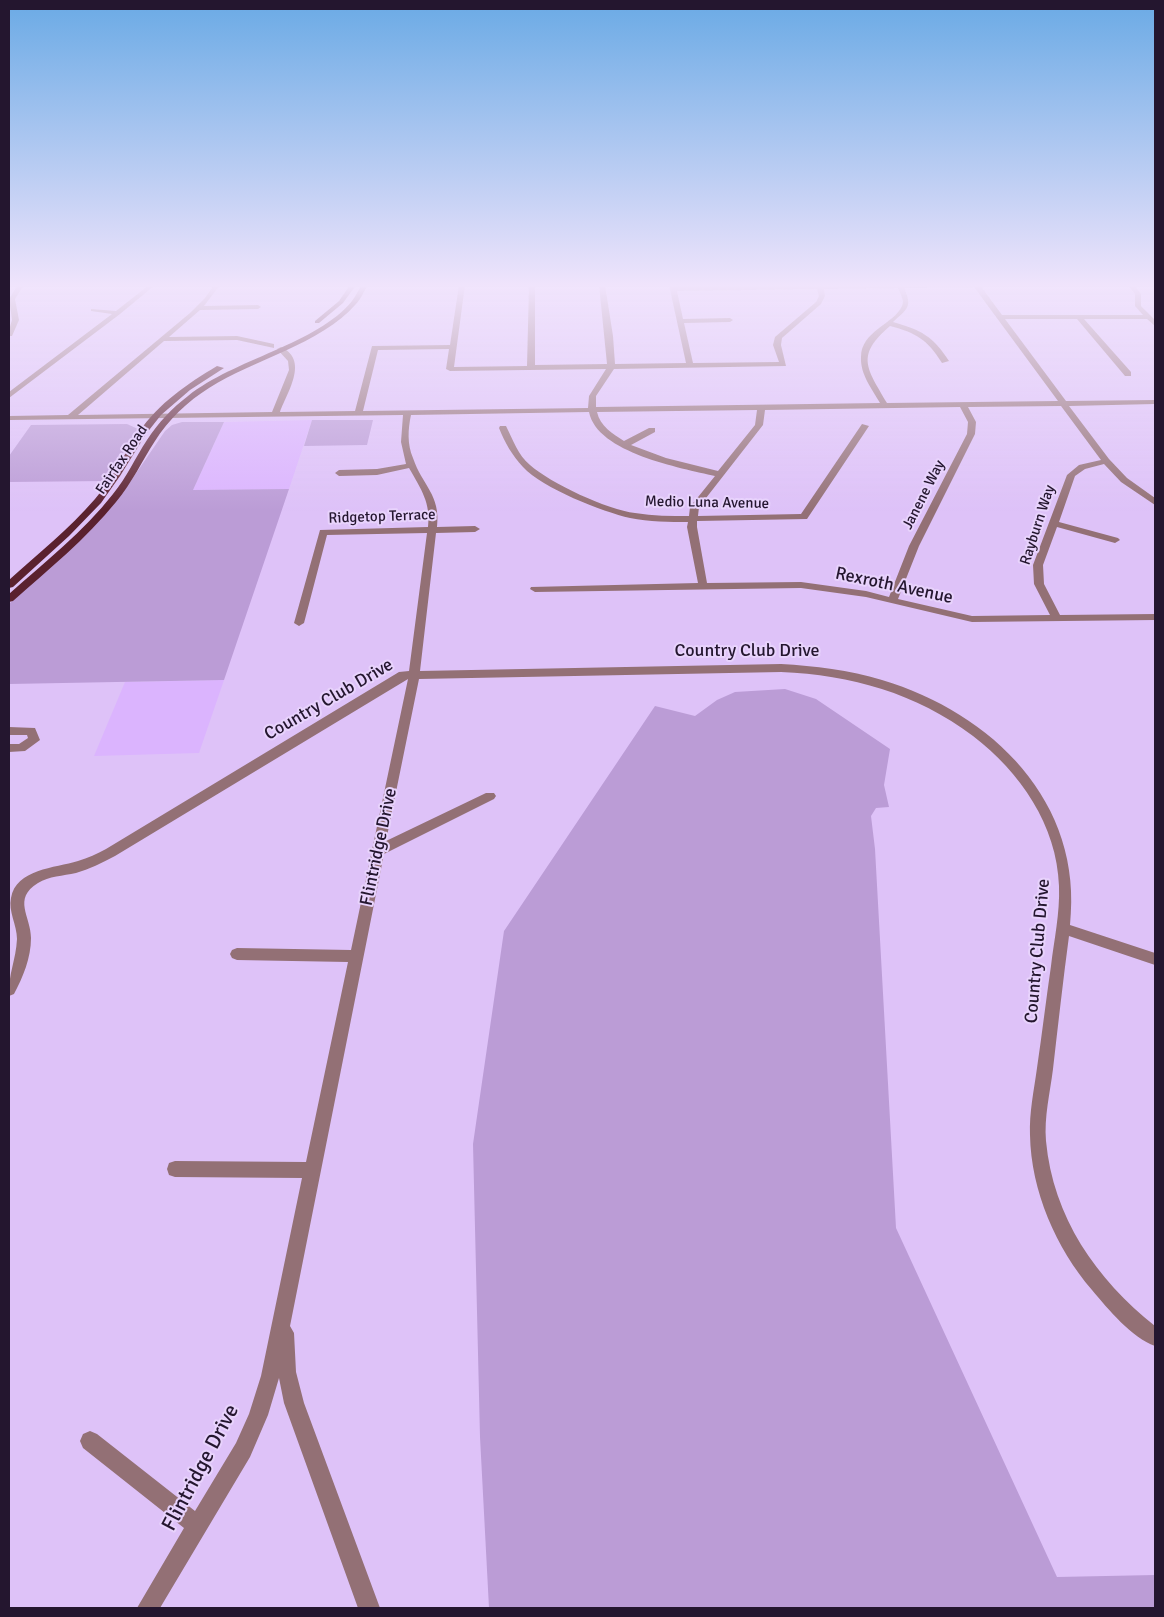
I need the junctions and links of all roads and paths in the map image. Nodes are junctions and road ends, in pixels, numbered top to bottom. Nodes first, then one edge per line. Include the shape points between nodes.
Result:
1 (56, 360) edge
2 (136, 360) edge
3 (234, 360) edge
4 (254, 360) edge
5 (292, 360) edge
6 (373, 360) edge
7 (451, 360) edge
8 (531, 360) edge
9 (609, 360) edge
10 (689, 360) edge
11 (782, 360) edge
12 (865, 360) edge
13 (1031, 360) edge
14 (1116, 360) edge
15 (690, 366) junction
16 (610, 367) junction
17 (531, 368) junction
18 (1128, 374) dead end
19 (9, 396) edge
20 (1155, 402) edge
21 (1062, 403) junction
22 (963, 405) junction
23 (885, 406) junction
24 (761, 408) junction
25 (592, 410) junction
26 (358, 413) junction
27 (407, 413) junction
28 (275, 414) junction
29 (156, 416) junction
30 (172, 416) junction
31 (9, 418) edge
32 (68, 418) junction
33 (866, 426) dead end
34 (503, 428) dead end
35 (652, 430) dead end
36 (624, 445) junction
37 (1106, 461) junction
38 (412, 465) junction
39 (338, 473) dead end
40 (719, 474) junction
41 (1155, 502) edge
42 (692, 519) junction
43 (1053, 523) junction
44 (475, 529) dead end
45 (432, 530) junction
46 (1115, 540) dead end
47 (9, 584) edge
48 (703, 586) junction
49 (535, 589) dead end
50 (9, 600) edge
51 (893, 600) junction
52 (1155, 617) edge
53 (1057, 619) junction
54 (299, 623) dead end
55 (414, 675) junction
56 (9, 731) edge
57 (9, 748) edge
58 (490, 796) dead end
59 (378, 851) junction
60 (1062, 928) junction
61 (237, 954) dead end
62 (356, 956) junction
63 (1155, 959) edge
64 (9, 989) edge
65 (175, 1168) dead end
66 (313, 1170) junction
67 (290, 1284) junction
68 (1155, 1337) edge
69 (90, 1441) dead end
70 (198, 1526) junction
71 (148, 1608) edge
72 (369, 1608) edge

1 - 19 street
2 - 32 street
3 - 29 main road, Fairfax Road via 182,392
4 - 30 main road, Fairfax Road via 195,394
5 - 28 street via 293,370
6 - 26 street
7 - 17 street via 450,369
8 - 17 street
9 - 16 street
10 - 15 street
11 - 15 street via 783,364
12 - 23 street
13 - 21 street
14 - 18 street
15 - 16 street
16 - 17 street
16 - 25 street via 593,394
20 - 21 street
21 - 22 street
21 - 37 street
22 - 23 street
22 - 51 street, Janene Way via 972,422 971,434 914,546
23 - 24 street
24 - 25 street
24 - 40 street via 759,425
25 - 27 street
25 - 36 street via 602,429
26 - 27 street
26 - 28 street
27 - 38 street, Flintridge Drive via 404,439
28 - 30 street
29 - 30 street
29 - 32 street
29 - 47 main road, Fairfax Road via 99,500
30 - 50 main road, Fairfax Road via 154,434 127,482 100,515
31 - 32 street
33 - 42 street, Medio Luna Avenue via 804,517
34 - 42 street, Medio Luna Avenue via 510,447 527,467 564,490 632,516
35 - 36 street
36 - 40 street
37 - 41 street via 1124,480
37 - 43 street, Rayburn Way via 1082,467 1071,475
38 - 39 street via 377,472
38 - 45 street, Flintridge Drive via 430,495 434,514
40 - 42 street via 699,500
42 - 48 street
43 - 46 street
43 - 53 street, Rayburn Way via 1038,565 1038,574 1042,593
44 - 45 street, Ridgetop Terrace
45 - 54 street, Ridgetop Terrace via 323,532
45 - 55 street, Flintridge Drive
48 - 49 street, Rexroth Avenue
48 - 51 street, Rexroth Avenue via 801,585
51 - 53 street, Rexroth Avenue via 972,619
52 - 53 street, Rexroth Avenue
55 - 59 street, Flintridge Drive
55 - 60 street, Country Club Drive via 796,668 845,673 901,689 938,706 975,730 1010,762 1037,797 1062,854 1066,895
55 - 64 street, Country Club Drive via 402,675 142,836 98,859 33,878 21,889 16,903 22,920 23,950
56 - 57 street via 31,731 34,740 21,748
58 - 59 street
59 - 62 street, Flintridge Drive
60 - 63 street
60 - 68 street, Country Club Drive via 1038,1129 1039,1160 1045,1188 1065,1234 1085,1266 1128,1314
61 - 62 street
62 - 66 street, Flintridge Drive
65 - 66 street
66 - 67 street, Flintridge Drive
67 - 70 street, Flintridge Drive via 258,1415 243,1450
67 - 72 street, Flintridge Drive via 284,1340 294,1403
69 - 70 street
70 - 71 street, Flintridge Drive

